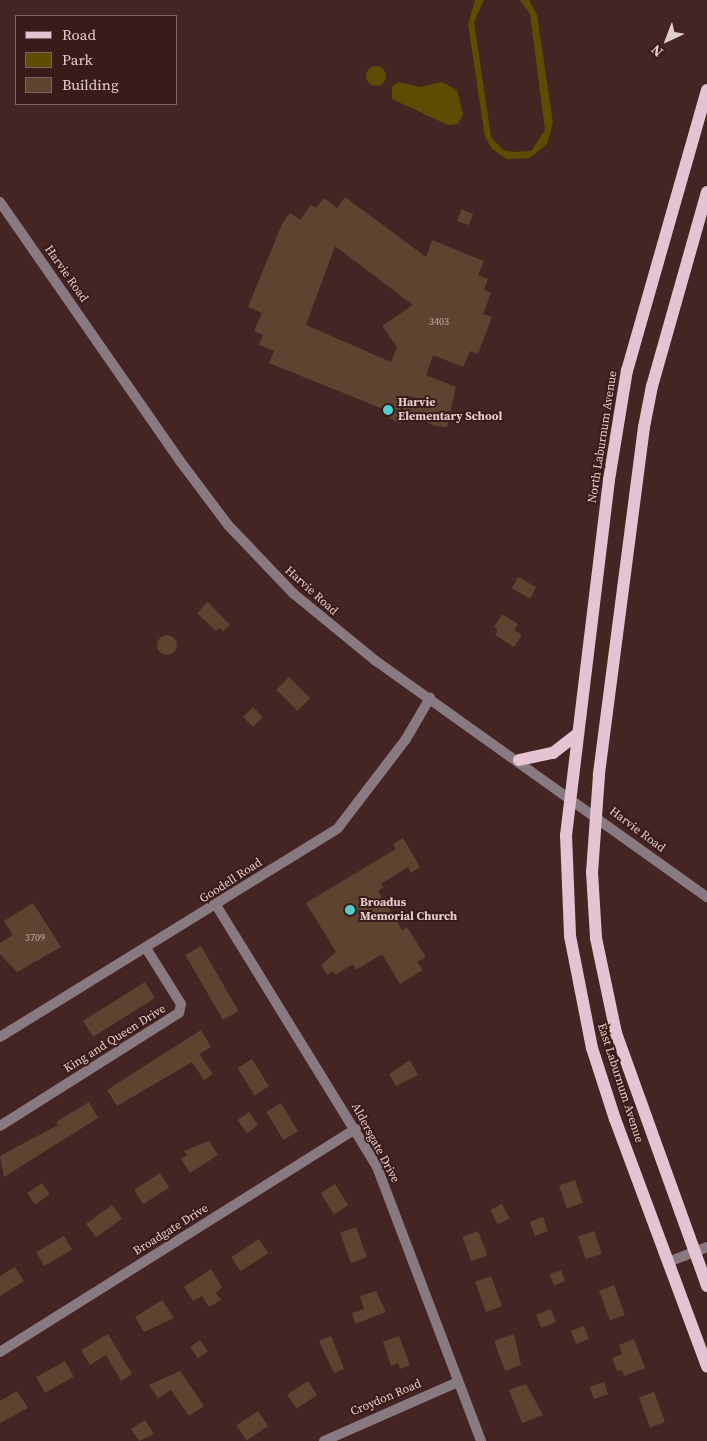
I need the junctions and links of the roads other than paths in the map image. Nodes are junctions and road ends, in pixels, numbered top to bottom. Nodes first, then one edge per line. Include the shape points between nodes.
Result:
1 (707, 90) edge
2 (707, 192) edge
3 (0, 202) edge
4 (703, 223) edge
5 (430, 698) junction
6 (577, 734) junction
7 (519, 760) junction
8 (570, 796) junction
9 (596, 815) junction
10 (707, 897) edge
11 (216, 905) junction
12 (146, 948) junction
13 (0, 1037) edge
14 (0, 1126) edge
15 (356, 1129) junction
16 (707, 1248) edge
17 (695, 1252) junction
18 (668, 1262) junction
19 (707, 1286) edge
20 (0, 1352) edge
21 (707, 1366) edge
22 (458, 1382) junction
23 (324, 1441) edge
24 (480, 1441) edge

1 - 6 main road, North Laburnum Avenue via 627,370
2 - 4 main road
3 - 5 street, Harvie Road via 228,525 294,594 338,632
4 - 9 main road via 652,386 644,427
5 - 7 street, Harvie Road
5 - 11 street, Goodell Road via 406,739 338,828
6 - 7 main road via 553,753
6 - 8 main road, North Laburnum Avenue
7 - 8 street, Harvie Road
8 - 9 street, Harvie Road
8 - 18 main road, East Laburnum Avenue via 566,889 583,1012 615,1119
9 - 10 street, Harvie Road
9 - 17 main road, East Laburnum Avenue via 592,872 604,977 635,1092
11 - 12 street, Goodell Road
11 - 15 street, Aldersgate Drive
12 - 13 street, Goodell Road
12 - 14 street, King and Queen Drive via 181,1004 179,1013
15 - 20 street, Broadgate Drive
15 - 22 street, Aldersgate Drive via 387,1190
16 - 17 street
17 - 18 street
17 - 19 main road, East Laburnum Avenue
18 - 21 main road, East Laburnum Avenue
22 - 23 street, Croydon Road
22 - 24 street, Aldersgate Drive

